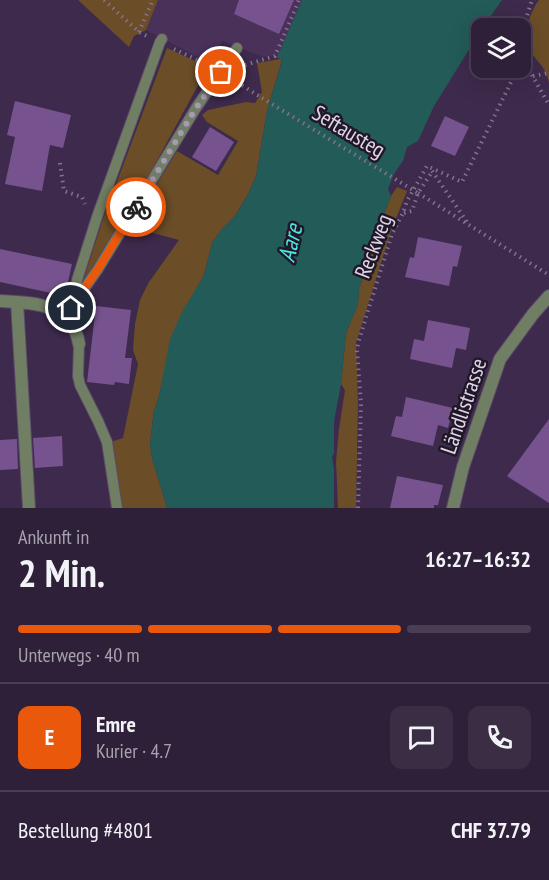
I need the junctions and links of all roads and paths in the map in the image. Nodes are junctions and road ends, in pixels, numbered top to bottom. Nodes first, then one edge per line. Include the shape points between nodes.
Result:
1 (104, 0) edge
2 (153, 0) edge
3 (299, 0) edge
4 (532, 0) edge
5 (526, 18) edge
6 (139, 32) junction
7 (149, 37) dead end
8 (162, 39) dead end
9 (172, 48) dead end
10 (237, 48) dead end
11 (256, 62) dead end
12 (210, 66) dead end
13 (221, 72) junction
14 (549, 74) edge
15 (532, 76) joint
16 (513, 78) edge
17 (549, 105) edge
18 (60, 163) dead end
19 (432, 170) junction
20 (418, 193) junction
21 (82, 197) dead end
22 (403, 213) junction
23 (468, 224) junction
24 (549, 275) edge
25 (549, 296) edge
26 (78, 299) junction
27 (0, 301) edge
28 (17, 302) junction
29 (65, 316) junction
30 (79, 344) joint
31 (29, 508) edge
32 (117, 508) edge
33 (358, 508) edge
34 (453, 508) edge

1 - 6 path
2 - 6 path
3 - 11 path via 274,56
4 - 5 path
6 - 7 path
8 - 26 lane via 97,217 77,280
9 - 12 path
10 - 13 lane
13 - 20 path, Seftausteg, bridge
13 - 26 lane
14 - 15 path
15 - 17 path
16 - 19 path via 462,182
18 - 21 path via 64,191
19 - 20 path
19 - 22 path, Reckweg via 427,166
19 - 23 path
20 - 22 path via 412,211
20 - 23 path, Seftausteg
22 - 33 path, Reckweg via 392,234 358,343
23 - 24 path, Seftausteg
25 - 34 street, Ländlistrasse via 500,359
26 - 29 lane
27 - 28 street
28 - 29 street via 51,308
28 - 31 street
29 - 30 street
30 - 32 lane via 80,385 107,442

